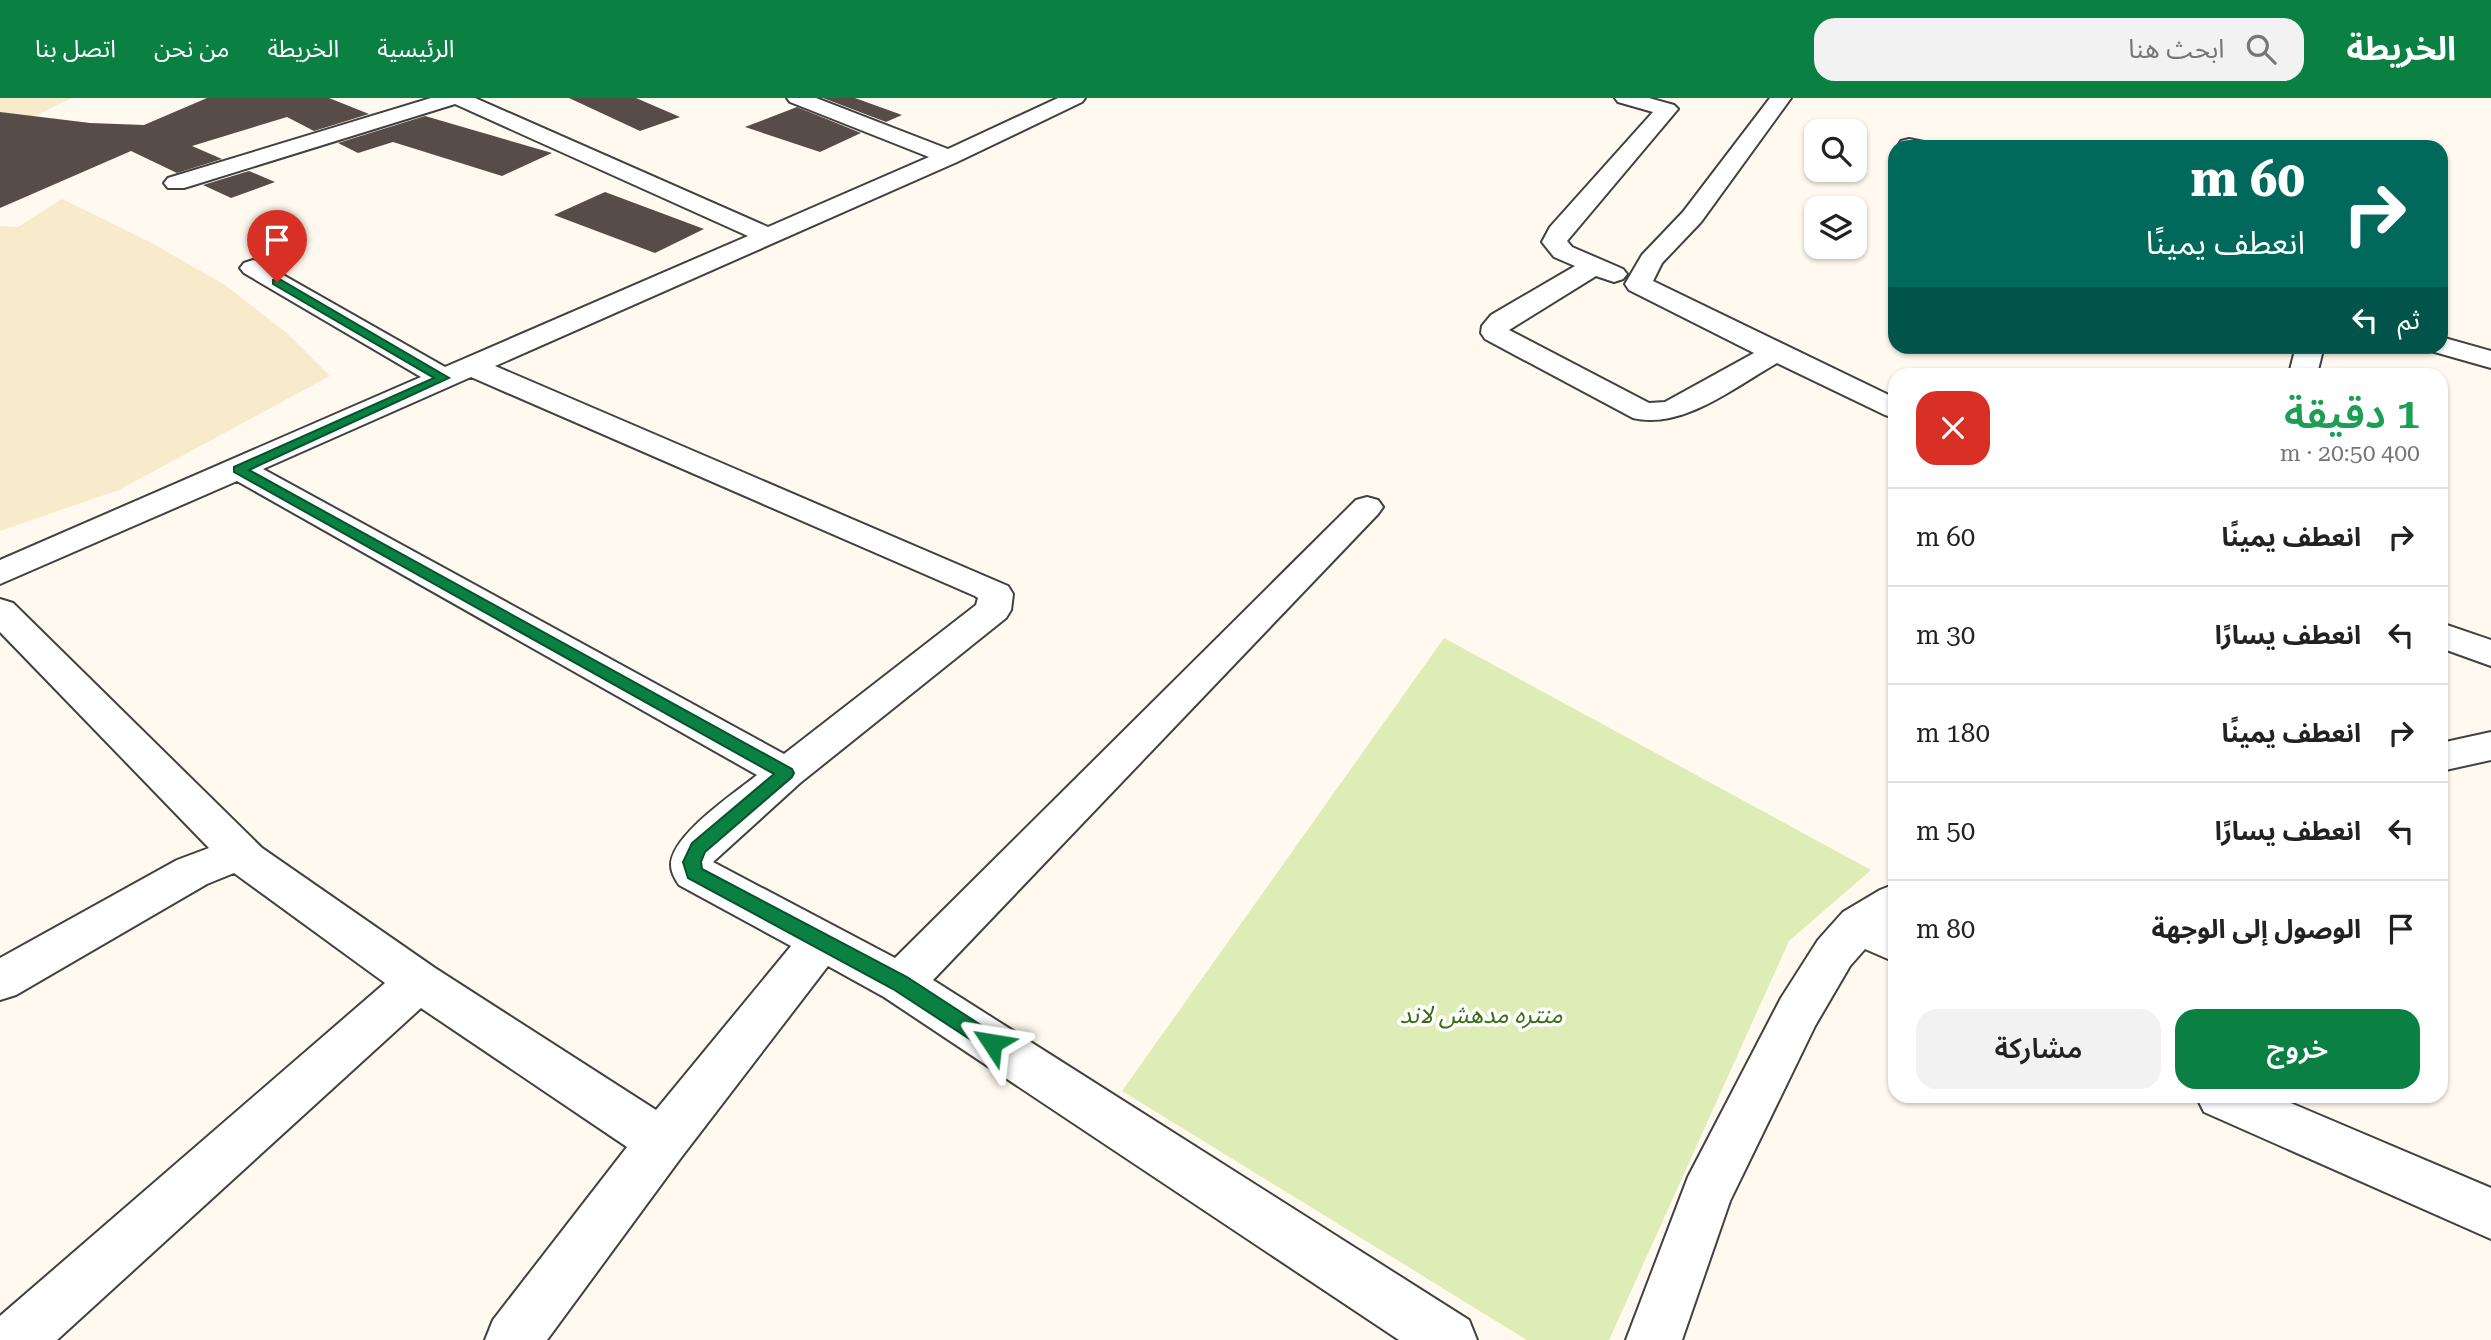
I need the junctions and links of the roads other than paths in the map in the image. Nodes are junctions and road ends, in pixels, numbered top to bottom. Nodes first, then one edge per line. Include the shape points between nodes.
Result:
1 (453, 98) edge
2 (458, 98) edge
3 (797, 98) edge
4 (1075, 98) edge
5 (1625, 98) edge
6 (1781, 98) edge
7 (949, 157) junction
8 (176, 183) dead end
9 (768, 236) junction
10 (1594, 266) junction
11 (253, 268) dead end
12 (1638, 284) junction
13 (2448, 347) edge
14 (1776, 352) junction
15 (2491, 360) edge
16 (456, 372) junction
17 (1888, 405) edge
18 (239, 469) junction
19 (1367, 507) dead end
20 (0, 573) edge
21 (0, 611) edge
22 (2448, 638) edge
23 (2491, 654) edge
24 (2491, 746) edge
25 (2448, 755) edge
26 (786, 773) junction
27 (247, 860) junction
28 (1883, 924) edge
29 (822, 940) junction
30 (0, 981) edge
31 (419, 982) junction
32 (900, 983) junction
33 (2237, 1103) edge
34 (662, 1142) junction
35 (2491, 1214) edge
36 (15, 1340) edge
37 (513, 1340) edge
38 (1449, 1340) edge
39 (1654, 1340) edge

1 - 8 street
2 - 9 street
3 - 7 street
4 - 7 street
5 - 10 street via 1667,109 1554,242 1563,252
6 - 12 street via 1692,217 1651,260
7 - 9 street
9 - 16 street
10 - 12 street
10 - 14 street via 1501,321 1495,332 1644,412 1671,411
11 - 16 street
12 - 14 street
13 - 15 street
14 - 17 street
16 - 18 street
16 - 26 street via 996,594 993,610
18 - 20 street
18 - 26 street
19 - 32 street
21 - 27 street
22 - 23 street
24 - 25 street
26 - 29 street via 698,848 692,862 694,873
27 - 30 street via 233,856 192,872
27 - 31 street
28 - 39 street via 1834,953 1798,1012 1706,1195
29 - 32 street
29 - 34 street
31 - 34 street
31 - 36 street
32 - 38 street
33 - 35 street
34 - 37 street

